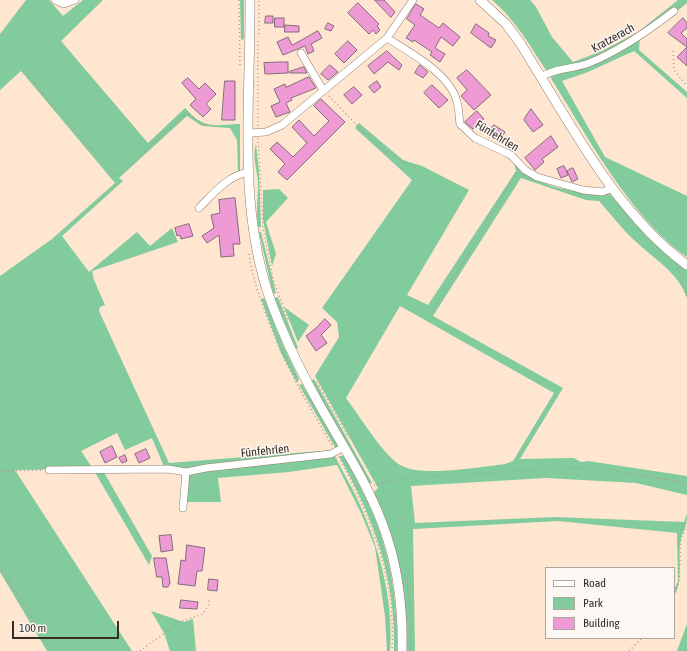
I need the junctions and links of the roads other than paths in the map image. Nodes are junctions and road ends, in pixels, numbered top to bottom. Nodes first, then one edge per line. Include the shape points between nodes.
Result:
1 (56, 0) edge
2 (75, 0) edge
3 (250, 0) edge
4 (413, 0) edge
5 (480, 0) edge
6 (674, 11) road end
7 (387, 38) junction
8 (301, 53) dead end
9 (541, 76) junction
10 (323, 90) junction
11 (253, 133) junction
12 (249, 172) junction
13 (613, 188) junction
14 (199, 208) dead end
15 (684, 263) edge
16 (344, 448) junction
17 (49, 470) road end
18 (186, 472) junction
19 (183, 508) dead end
20 (402, 651) edge

1 - 2 street via 64,4
3 - 11 main road
4 - 7 street
5 - 9 main road via 506,24
6 - 9 street, Kratzerach via 648,30 595,60
7 - 10 street
7 - 13 street, Fünfehrlen via 435,71 458,102 460,124 475,138 506,152 537,177 592,191
8 - 10 street
9 - 13 main road
10 - 11 street via 282,125
11 - 12 main road
12 - 14 street via 230,179
12 - 16 main road via 254,230 270,297 299,367
13 - 15 main road via 643,226
16 - 18 street, Fünfehrlen via 331,454
16 - 20 main road via 375,506 391,550 401,603
17 - 18 street, Fünfehrlen via 168,469
18 - 19 street

